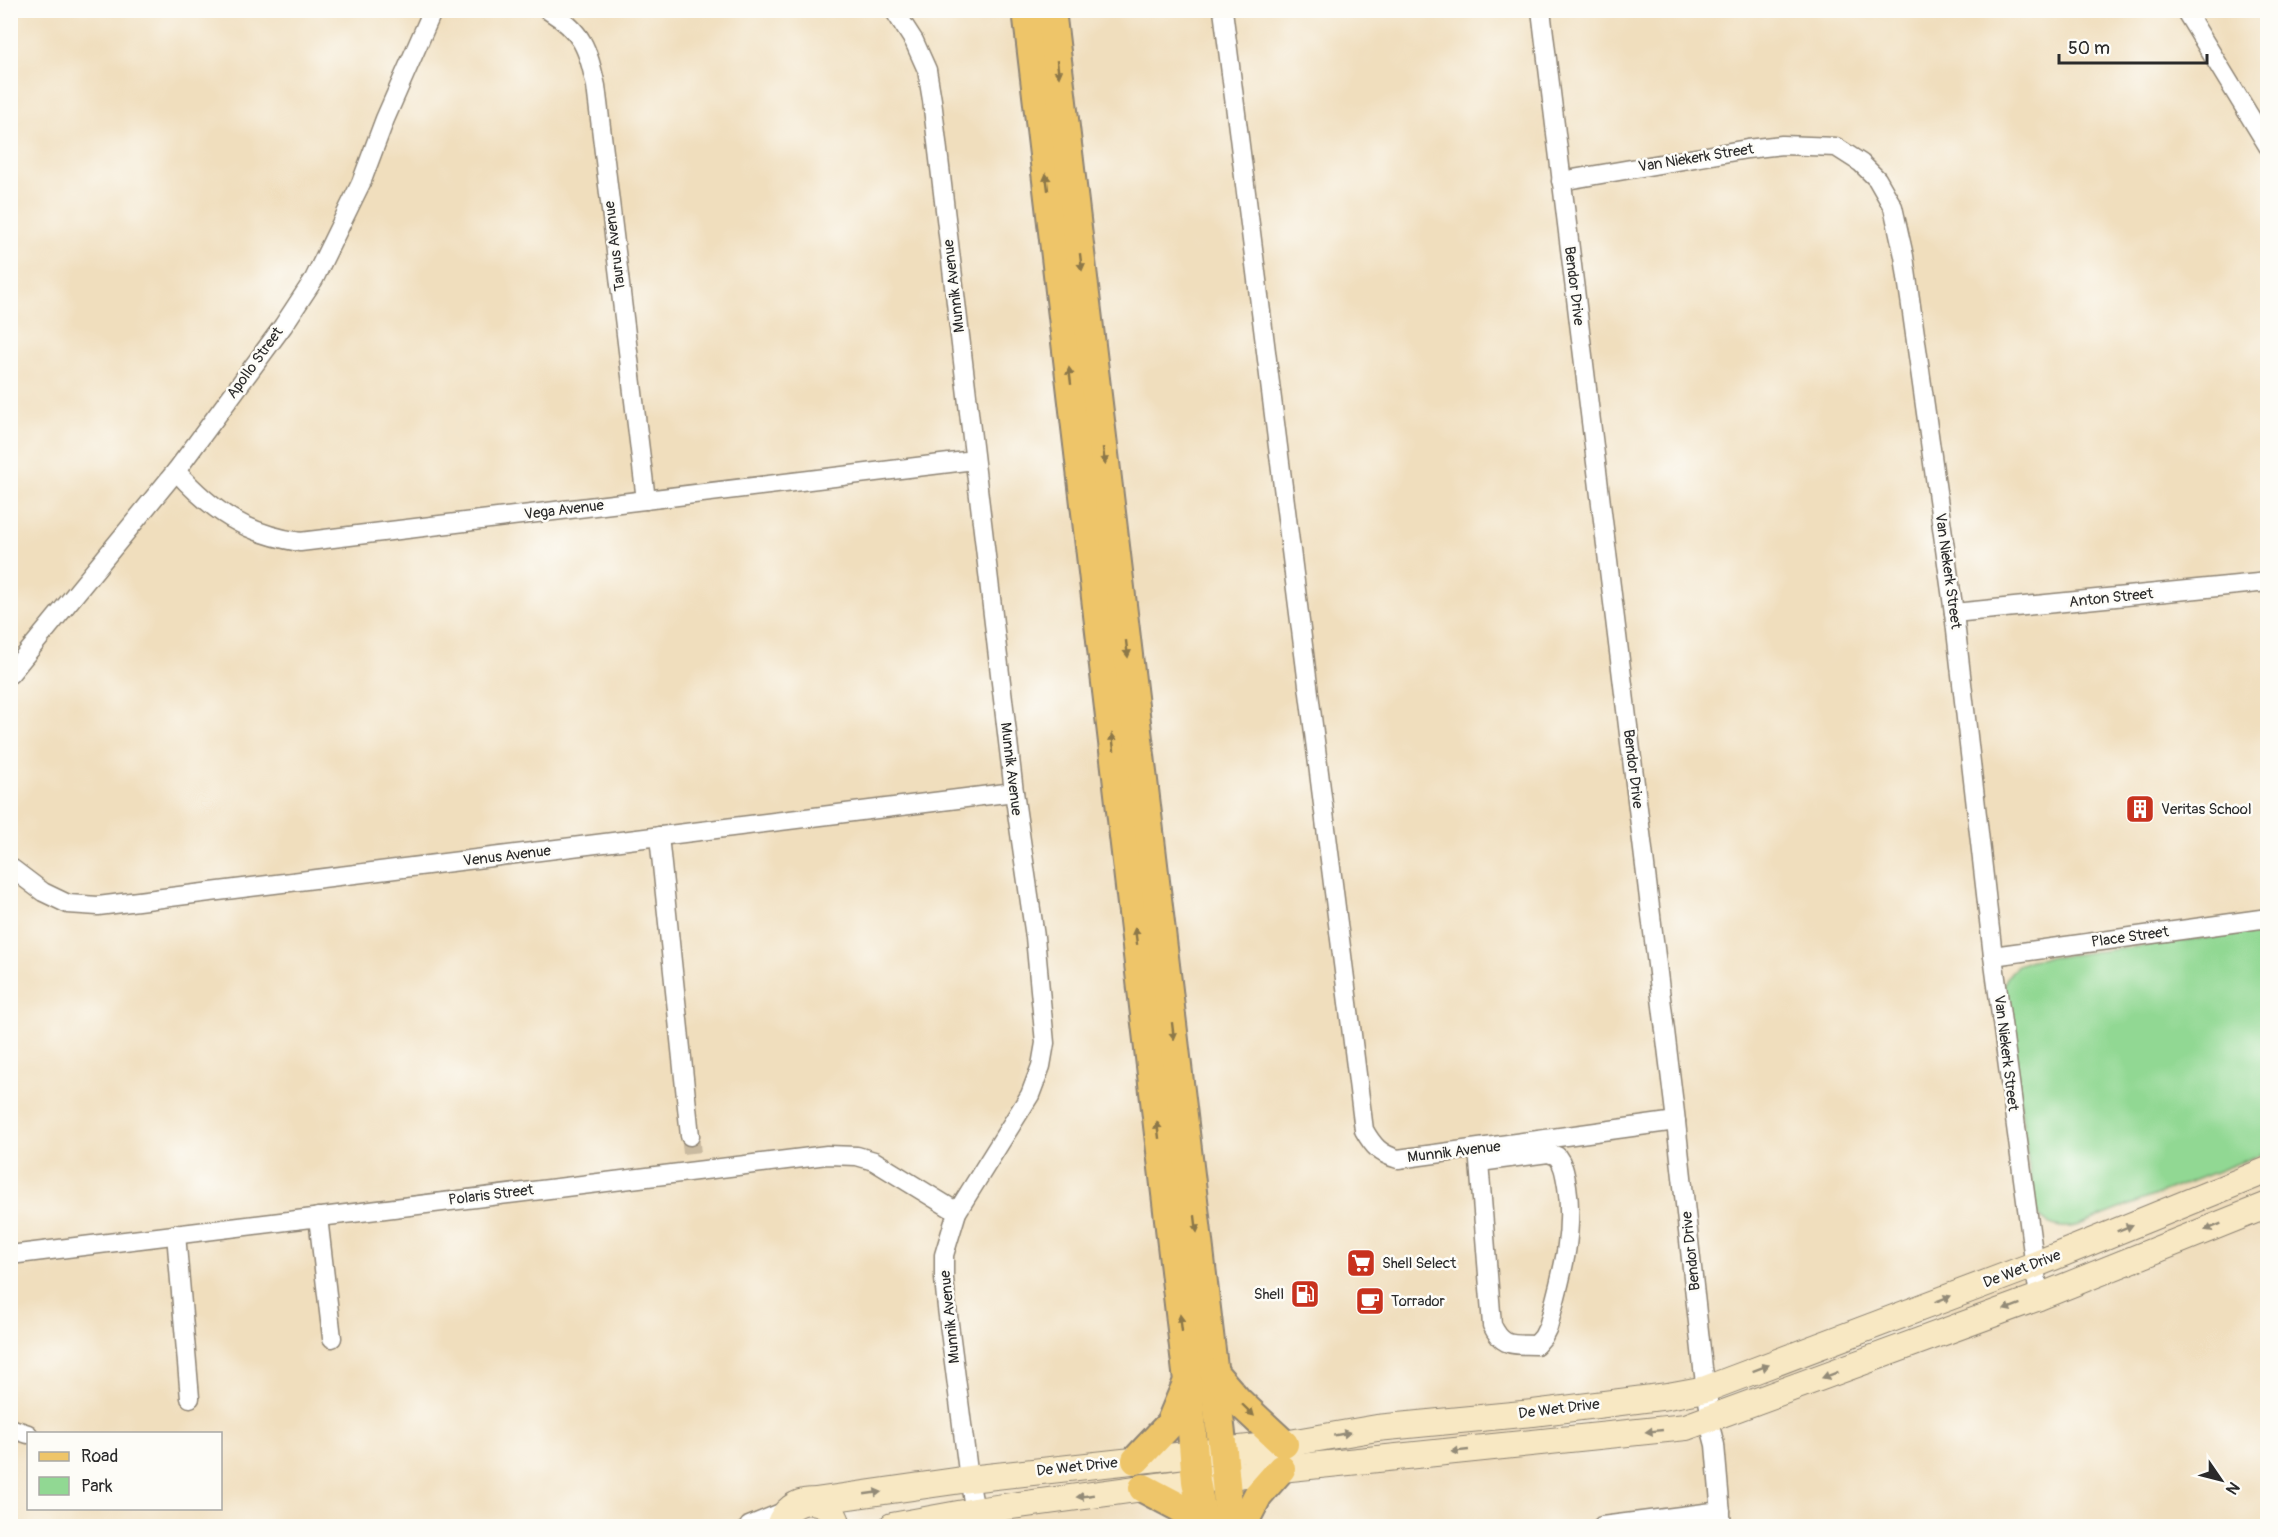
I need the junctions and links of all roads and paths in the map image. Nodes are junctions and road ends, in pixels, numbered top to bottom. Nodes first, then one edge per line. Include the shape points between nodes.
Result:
1 (433, 10) edge
2 (548, 10) edge
3 (894, 10) edge
4 (1027, 10) edge
5 (1051, 10) edge
6 (1223, 10) edge
7 (1542, 10) edge
8 (2185, 10) edge
9 (2268, 146) edge
10 (1561, 181) junction
11 (974, 460) junction
12 (176, 471) junction
13 (646, 500) junction
14 (2268, 582) edge
15 (1954, 614) junction
16 (10, 674) edge
17 (1014, 792) junction
18 (659, 836) junction
19 (10, 867) edge
20 (2268, 918) edge
21 (1993, 956) junction
22 (1677, 1122) junction
23 (692, 1153) junction
24 (1479, 1155) junction
25 (2268, 1170) edge
26 (2268, 1205) edge
27 (957, 1212) junction
28 (318, 1217) junction
29 (176, 1234) junction
30 (10, 1255) edge
31 (2034, 1265) junction
32 (2039, 1297) junction
33 (332, 1338) dead end
34 (1201, 1377) junction
35 (1706, 1389) junction
36 (190, 1398) dead end
37 (1711, 1420) junction
38 (10, 1428) edge
39 (27, 1434) edge
40 (1283, 1457) junction
41 (1136, 1460) junction
42 (1225, 1463) junction
43 (1196, 1468) junction
44 (969, 1479) junction
45 (1143, 1488) junction
46 (815, 1501) junction
47 (975, 1511) junction
48 (784, 1518) edge
49 (1721, 1519) edge
50 (749, 1527) edge
51 (838, 1527) edge
52 (892, 1527) edge
53 (1196, 1527) edge
54 (1204, 1527) edge
55 (1230, 1527) edge
56 (1242, 1527) edge
57 (1602, 1527) edge

1 - 12 street, Apollo Street via 361,183 314,279
2 - 13 street, Taurus Avenue via 579,34 596,86
3 - 11 street, Munnik Avenue via 927,70
34 -> 4 main road
5 -> 34 main road
6 - 24 street, Munnik Avenue via 1364,1130 1373,1146 1398,1159
7 - 10 street, Bendor Drive
8 - 9 street
10 - 15 street, Van Niekerk Street via 1747,149 1809,144 1836,147 1862,163 1877,179 1893,207 1904,256
10 - 22 street, Bendor Drive
11 - 13 street, Vega Avenue
11 - 17 street, Munnik Avenue
12 - 13 street, Vega Avenue via 196,494 238,524 300,542
12 - 16 street, Apollo Street
14 - 15 street, Anton Street
15 - 21 street, Van Niekerk Street
17 - 18 street, Venus Avenue
17 - 27 street, Munnik Avenue via 1035,937 1045,1043 1030,1095
18 - 19 street, Venus Avenue via 98,906 68,904 43,892
18 - 23 street
20 - 21 street, Place Street
21 - 31 street, Van Niekerk Street
22 - 24 street, Munnik Avenue
22 - 35 street, Bendor Drive
23 - 27 street, Polaris Street via 857,1156 874,1161
23 - 28 street, Polaris Street
24 - 24 street via 1492,1325 1498,1337 1508,1344 1536,1345 1548,1328 1569,1242 1570,1215 1563,1163 1548,1153
31 -> 25 street, De Wet Drive
26 -> 32 street, De Wet Drive
27 - 44 street, Munnik Avenue via 944,1255 944,1279
28 - 29 street, Polaris Street
28 - 33 street
29 - 30 street, Polaris Street
29 - 36 street
31 - 32 street, Van Niekerk Street
35 -> 31 street, De Wet Drive
32 -> 37 street, De Wet Drive
34 -> 40 main road via 1238,1401
34 - 41 main road via 1170,1424
34 - 42 main road
34 - 43 main road
35 - 37 street, Bendor Drive
40 -> 35 street, De Wet Drive via 1377,1428 1533,1413
37 -> 40 street, De Wet Drive via 1686,1427
37 - 49 street, Bendor Drive
38 - 39 street
40 - 42 street, De Wet Drive
40 - 56 main road
41 - 43 street, De Wet Drive
41 - 44 street, De Wet Drive
42 - 43 street, De Wet Drive
42 - 55 main road
43 - 45 street, De Wet Drive
43 - 54 main road
46 -> 44 street, De Wet Drive
44 - 47 street, Munnik Avenue
45 -> 47 street, De Wet Drive
45 - 53 main road via 1181,1508
46 - 48 street, De Wet Drive via 796,1504
46 - 51 street via 831,1511
47 - 52 street, De Wet Drive
48 - 50 street
49 - 57 street via 1690,1515

